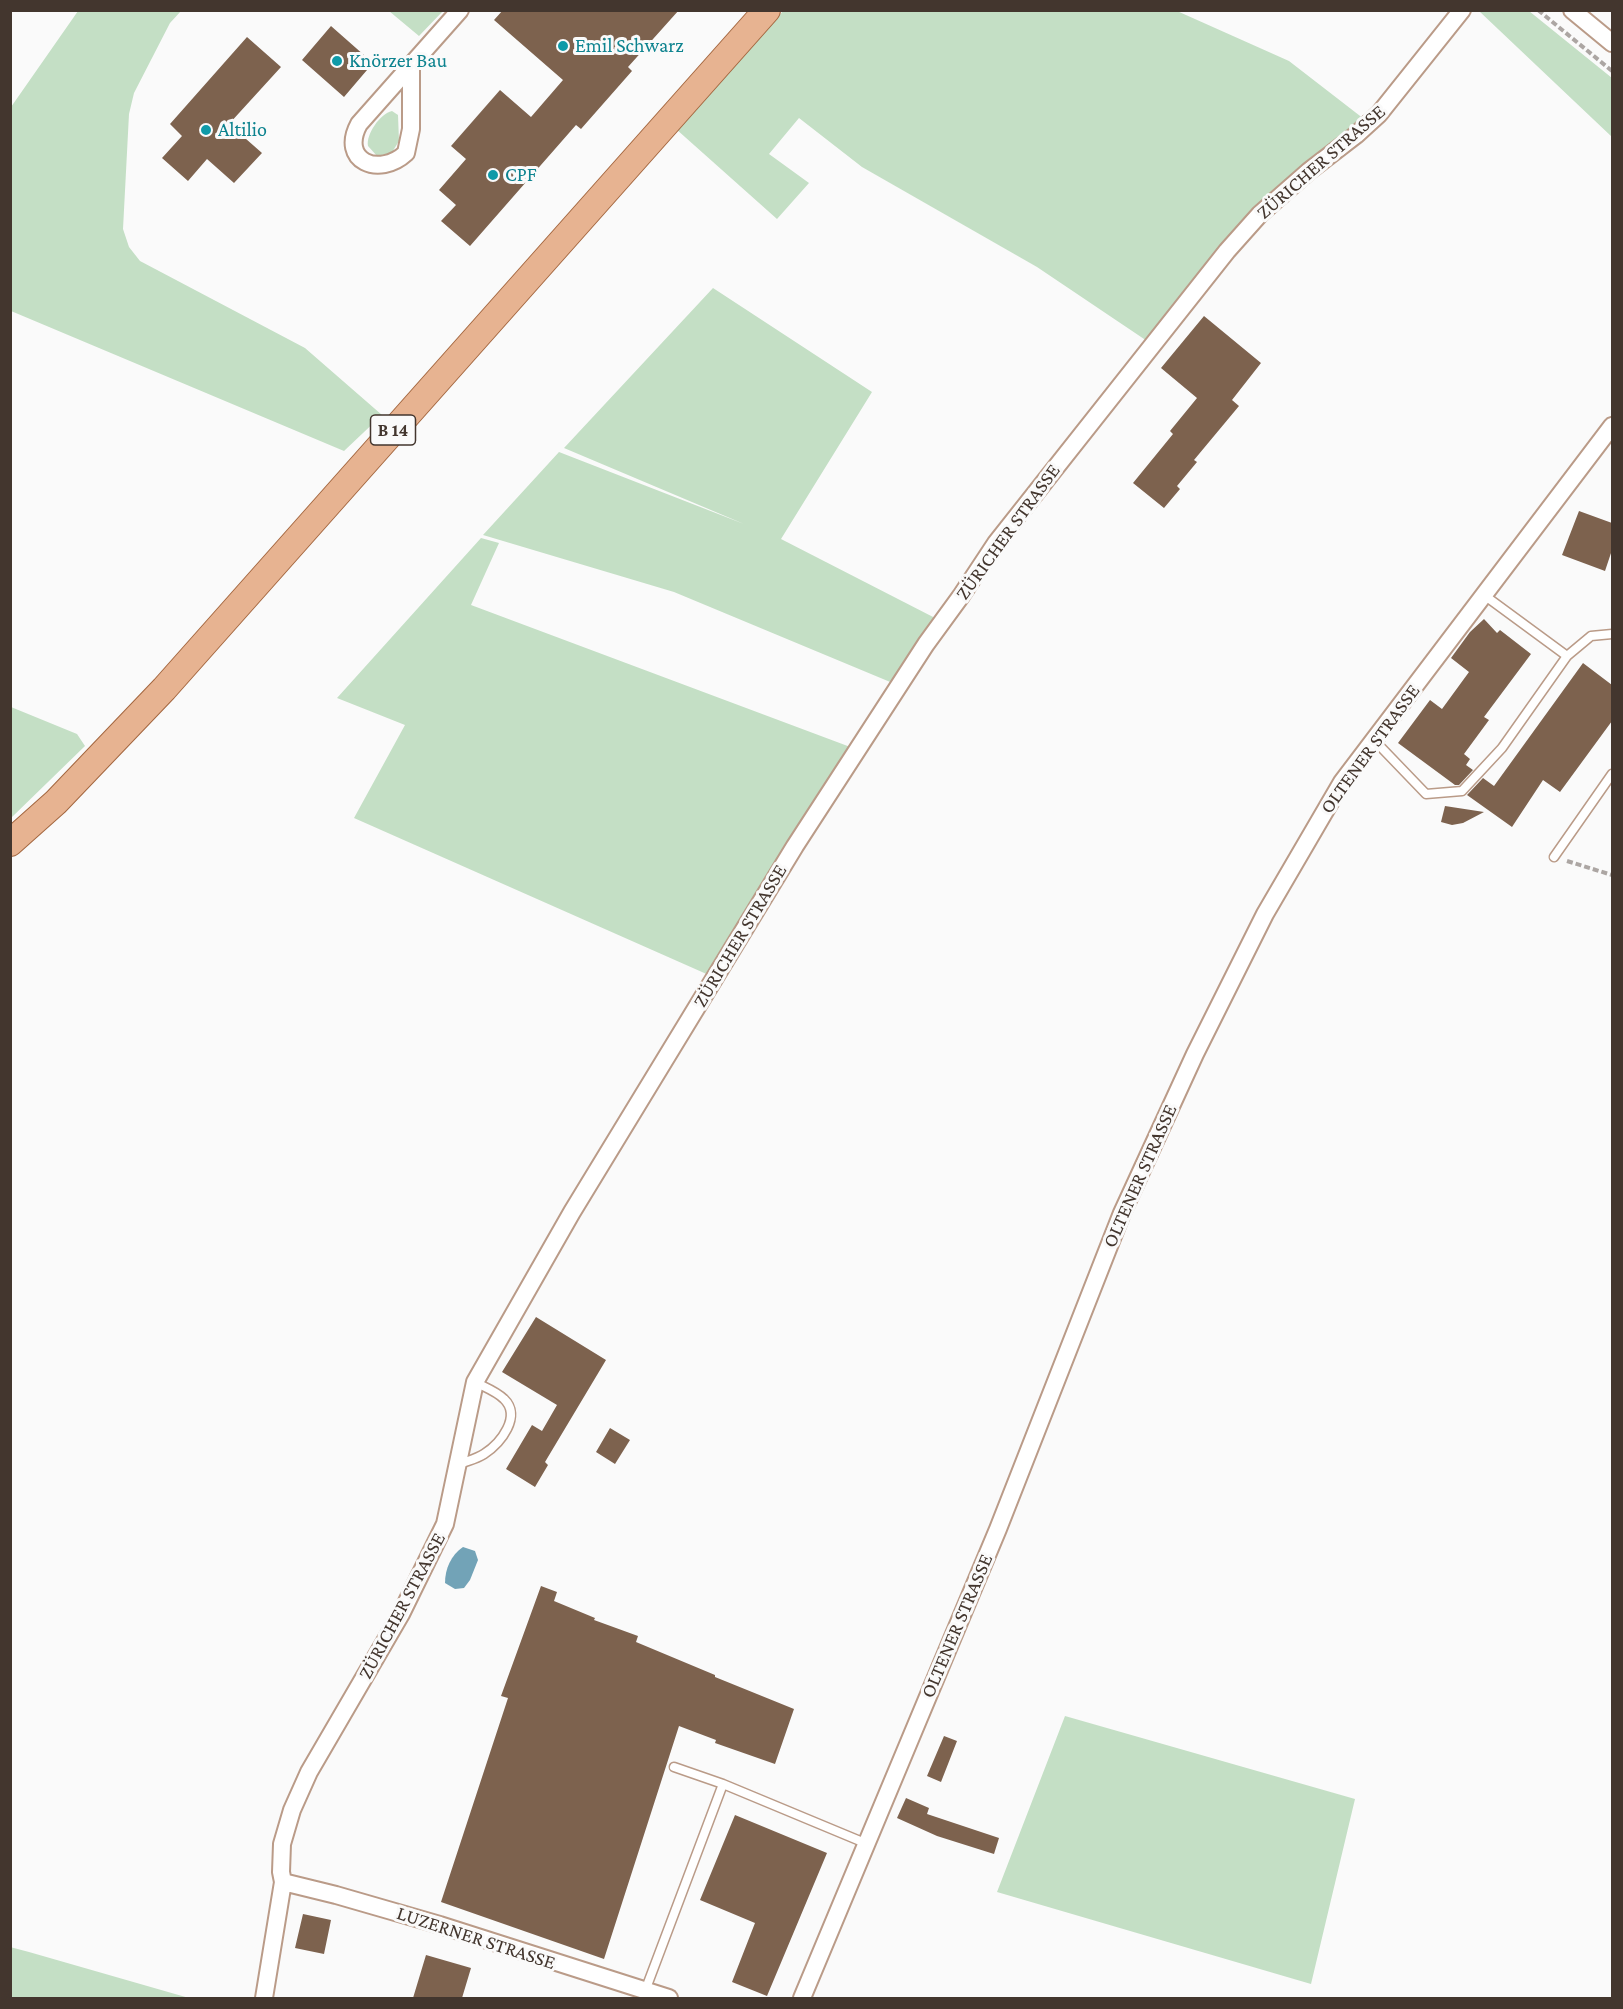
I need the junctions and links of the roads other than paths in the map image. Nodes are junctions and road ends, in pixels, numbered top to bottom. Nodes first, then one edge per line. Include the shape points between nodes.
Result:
1 (460, 10) edge
2 (767, 10) edge
3 (1462, 10) edge
4 (1572, 10) edge
5 (1612, 43) edge
6 (411, 68) junction
7 (1612, 426) edge
8 (1485, 595) junction
9 (1612, 634) edge
10 (1567, 656) junction
11 (1375, 741) junction
12 (1612, 774) edge
13 (10, 843) edge
14 (1554, 857) road end
15 (475, 1382) junction
16 (457, 1465) junction
17 (674, 1767) dead end
18 (723, 1784) junction
19 (865, 1843) junction
20 (282, 1882) junction
21 (644, 1992) junction
22 (264, 1998) edge
23 (669, 1998) edge
24 (802, 1998) edge

1 - 6 street
2 - 13 main road, B 14 via 164,689 56,802
3 - 15 street, ZÜRICHER STRASSE via 1379,114 1260,214 1227,251 996,543 795,846 572,1212
4 - 5 street
6 - 6 street via 411,129 406,153 388,165 368,162 353,148 353,135
7 - 8 street, OLTENER STRASSE
8 - 10 lane
8 - 11 street, OLTENER STRASSE
9 - 10 lane via 1591,636
10 - 11 lane via 1502,748 1462,791 1426,794
11 - 19 street, OLTENER STRASSE via 1342,782 1302,847 1195,1054 1122,1213 998,1530
12 - 14 lane
15 - 16 street, ZÜRICHER STRASSE
15 - 16 lane via 506,1400 512,1419 492,1448
16 - 20 street, ZÜRICHER STRASSE via 446,1524 401,1614 309,1772 292,1810 282,1844
17 - 18 lane
18 - 19 lane
18 - 21 lane
19 - 24 street, OLTENER STRASSE
20 - 21 street, LUZERNER STRASSE via 440,1925
20 - 22 street, ZÜRICHER STRASSE
21 - 23 street, LUZERNER STRASSE

